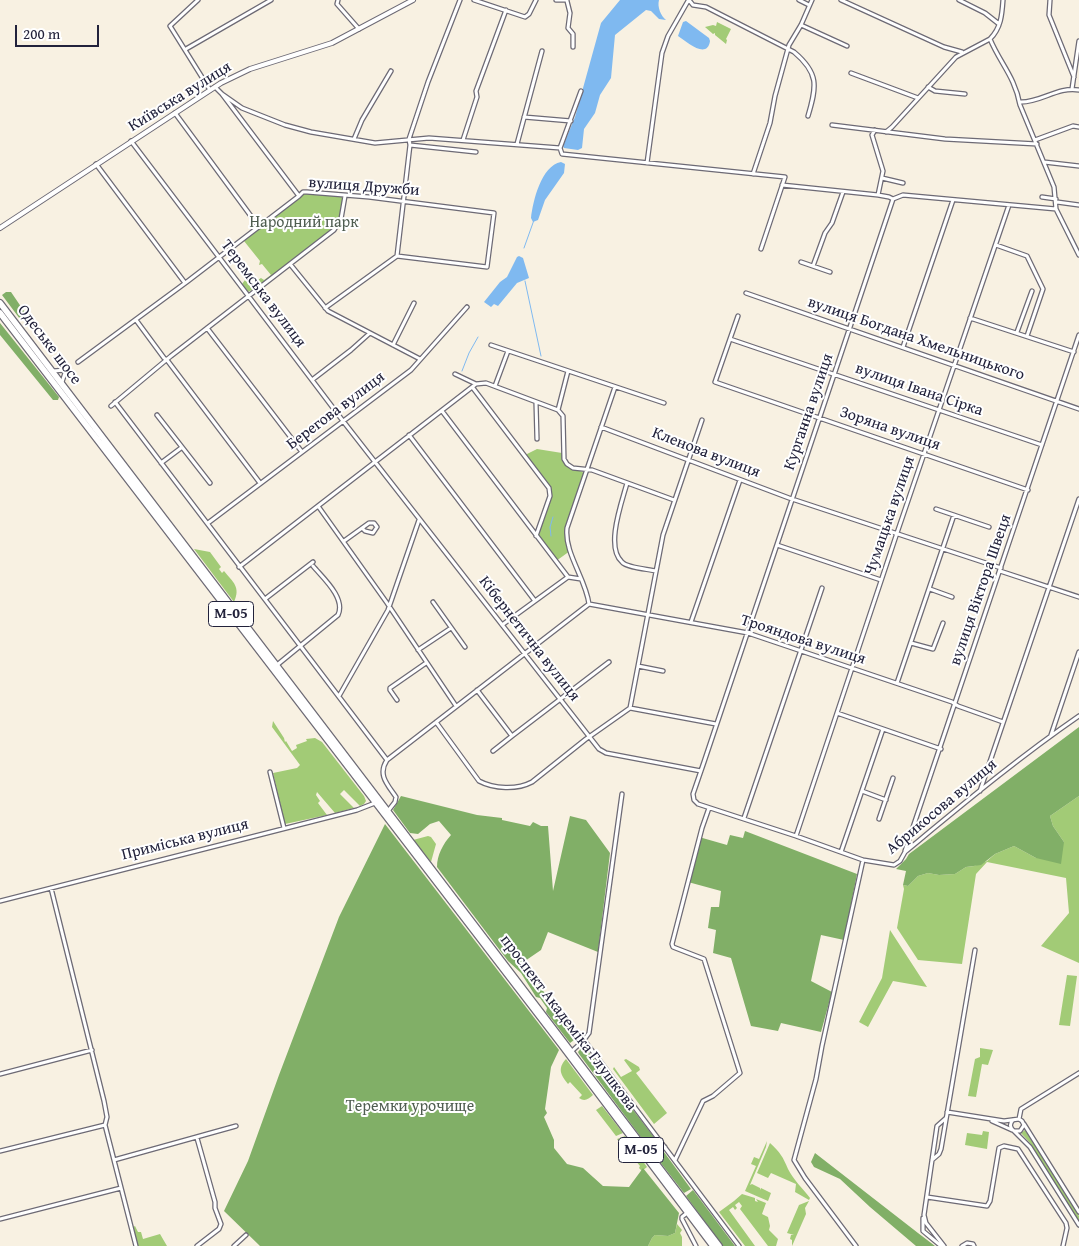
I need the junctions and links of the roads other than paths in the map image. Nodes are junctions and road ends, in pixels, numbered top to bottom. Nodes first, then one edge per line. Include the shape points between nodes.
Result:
1 (198, 0) edge
2 (272, 0) edge
3 (338, 0) edge
4 (413, 0) edge
5 (460, 0) edge
6 (474, 0) edge
7 (536, 0) edge
8 (556, 0) edge
9 (689, 0) edge
10 (799, 0) edge
11 (812, 0) edge
12 (841, 0) edge
13 (959, 0) edge
14 (1003, 0) edge
15 (1050, 0) edge
16 (567, 1) edge
17 (809, 5) junction
18 (506, 10) junction
19 (999, 24) junction
20 (801, 25) junction
21 (359, 29) junction
22 (990, 39) junction
23 (1079, 41) edge
24 (847, 46) dead end
25 (573, 47) dead end
26 (186, 49) junction
27 (542, 50) dead end
28 (788, 50) junction
29 (962, 53) junction
30 (391, 71) dead end
31 (851, 73) dead end
32 (1074, 77) junction
33 (215, 87) junction
34 (928, 87) junction
35 (1072, 89) junction
36 (210, 90) junction
37 (1079, 90) edge
38 (582, 91) dead end
39 (222, 94) junction
40 (965, 94) dead end
41 (918, 98) junction
42 (1020, 102) junction
43 (175, 113) junction
44 (808, 116) dead end
45 (524, 117) junction
46 (571, 120) junction
47 (832, 125) dead end
48 (1079, 127) edge
49 (875, 130) junction
50 (886, 132) junction
51 (354, 139) junction
52 (410, 139) junction
53 (463, 140) junction
54 (1035, 140) junction
55 (131, 141) junction
56 (517, 144) junction
57 (1036, 144) junction
58 (410, 145) junction
59 (560, 148) junction
60 (476, 152) dead end
61 (1044, 162) junction
62 (647, 163) junction
63 (96, 164) junction
64 (1079, 166) edge
65 (753, 174) junction
66 (882, 178) junction
67 (903, 183) dead end
68 (782, 186) junction
69 (843, 192) junction
70 (878, 195) junction
71 (299, 196) junction
72 (345, 196) junction
73 (1042, 197) dead end
74 (893, 199) junction
75 (953, 200) junction
76 (1056, 200) junction
77 (403, 202) junction
78 (1009, 205) junction
79 (1079, 205) edge
80 (1056, 209) junction
81 (259, 227) junction
82 (0, 228) edge
83 (996, 245) junction
84 (761, 249) dead end
85 (1079, 255) edge
86 (397, 256) junction
87 (219, 258) junction
88 (801, 262) dead end
89 (290, 264) junction
90 (813, 266) junction
91 (830, 272) dead end
92 (185, 284) junction
93 (1032, 291) dead end
94 (746, 293) dead end
95 (248, 296) junction
96 (0, 303) edge
97 (414, 304) dead end
98 (467, 307) dead end
99 (325, 308) junction
100 (0, 313) edge
101 (738, 316) dead end
102 (970, 318) junction
103 (136, 320) junction
104 (207, 328) junction
105 (850, 329) junction
106 (1017, 332) junction
107 (370, 333) junction
108 (1079, 335) edge
109 (1027, 336) junction
110 (730, 339) junction
111 (393, 344) junction
112 (491, 345) dead end
113 (903, 347) junction
114 (508, 351) junction
115 (1074, 352) junction
116 (420, 359) junction
117 (167, 360) junction
118 (78, 362) dead end
119 (954, 365) junction
120 (52, 371) junction
121 (568, 371) junction
122 (455, 374) dead end
123 (834, 374) junction
124 (312, 380) junction
125 (62, 384) junction
126 (476, 384) junction
127 (495, 386) junction
128 (615, 387) junction
129 (473, 388) junction
130 (1057, 401) junction
131 (115, 402) junction
132 (536, 402) junction
133 (664, 403) dead end
134 (74, 405) junction
135 (111, 406) dead end
136 (1079, 409) edge
137 (558, 410) junction
138 (938, 410) junction
139 (442, 412) junction
140 (157, 415) dead end
141 (820, 418) junction
142 (702, 420) dead end
143 (343, 421) junction
144 (601, 427) junction
145 (409, 435) junction
146 (537, 439) dead end
147 (1042, 446) junction
148 (182, 448) junction
149 (302, 452) junction
150 (924, 454) junction
151 (689, 460) junction
152 (375, 462) junction
153 (161, 463) junction
154 (586, 470) junction
155 (740, 480) junction
156 (210, 483) dead end
157 (260, 483) junction
158 (627, 483) junction
159 (1028, 490) junction
160 (793, 499) junction
161 (1079, 499) edge
162 (674, 500) junction
163 (318, 506) junction
164 (936, 509) dead end
165 (954, 515) junction
166 (420, 519) junction
167 (208, 523) junction
168 (989, 527) dead end
169 (362, 528) junction
170 (897, 532) junction
171 (536, 537) junction
172 (344, 542) junction
173 (777, 545) junction
174 (943, 548) junction
175 (239, 567) junction
176 (1001, 569) junction
177 (656, 571) junction
178 (568, 577) junction
179 (581, 579) junction
180 (881, 580) junction
181 (1049, 587) junction
182 (822, 588) dead end
183 (930, 589) junction
184 (952, 597) dead end
185 (1079, 597) edge
186 (265, 599) junction
187 (535, 601) junction
188 (433, 602) dead end
189 (589, 604) junction
190 (389, 607) junction
191 (647, 613) junction
192 (691, 622) junction
193 (942, 623) dead end
194 (502, 625) junction
195 (451, 628) junction
196 (748, 633) junction
197 (911, 643) junction
198 (301, 645) junction
199 (465, 647) dead end
200 (418, 650) junction
201 (800, 651) junction
202 (1079, 652) edge
203 (524, 654) junction
204 (609, 662) dead end
205 (426, 663) junction
206 (276, 665) junction
207 (638, 666) junction
208 (852, 668) junction
209 (663, 670) dead end
210 (897, 683) junction
211 (477, 690) junction
212 (339, 696) junction
213 (397, 700) dead end
214 (560, 700) junction
215 (956, 704) junction
216 (456, 706) junction
217 (630, 708) junction
218 (837, 713) junction
219 (1079, 716) edge
220 (436, 722) junction
221 (1003, 722) junction
222 (716, 724) junction
223 (883, 729) junction
224 (512, 736) junction
225 (1050, 736) junction
226 (589, 737) junction
227 (941, 748) junction
228 (493, 751) dead end
229 (387, 760) junction
230 (701, 771) junction
231 (270, 772) dead end
232 (893, 778) dead end
233 (862, 791) junction
234 (979, 791) junction
235 (622, 794) dead end
236 (886, 800) junction
237 (695, 802) joint
238 (375, 803) junction
239 (709, 808) junction
240 (388, 810) junction
241 (744, 818) junction
242 (391, 819) junction
243 (879, 819) dead end
244 (284, 828) junction
245 (796, 836) junction
246 (841, 852) junction
247 (905, 852) junction
248 (863, 860) junction
249 (50, 888) junction
250 (0, 901) edge
251 (975, 950) dead end
252 (584, 1040) junction
253 (92, 1050) junction
254 (572, 1051) junction
255 (1079, 1073) edge
256 (0, 1074) edge
257 (947, 1112) junction
258 (946, 1117) junction
259 (990, 1119) junction
260 (1019, 1119) junction
261 (1013, 1120) junction
262 (1023, 1123) junction
263 (938, 1124) junction
264 (105, 1126) junction
265 (236, 1126) dead end
266 (945, 1126) junction
267 (1013, 1131) junction
268 (197, 1138) junction
269 (935, 1140) junction
270 (942, 1141) junction
271 (665, 1147) junction
272 (0, 1151) edge
273 (933, 1151) junction
274 (940, 1152) junction
275 (652, 1156) junction
276 (114, 1160) junction
277 (675, 1160) junction
278 (932, 1160) junction
279 (121, 1188) junction
280 (926, 1197) junction
281 (1079, 1212) edge
282 (688, 1213) junction
283 (924, 1215) junction
284 (0, 1219) edge
285 (1079, 1225) edge
286 (246, 1235) dead end
287 (974, 1245) edge
288 (136, 1246) edge
289 (198, 1246) edge
290 (234, 1246) edge
291 (696, 1246) edge
292 (713, 1246) edge
293 (720, 1246) edge
294 (739, 1246) edge
295 (856, 1246) edge
296 (943, 1246) edge
297 (962, 1246) edge
298 (1063, 1246) edge

1 - 26 street via 170,26
2 - 26 street
3 - 21 street
4 - 21 street, Київська вулиця
5 - 52 street
6 - 18 street
7 - 18 street via 526,17
8 - 16 street
9 - 28 street
9 - 62 street via 662,53
10 - 17 street
11 - 17 street
12 - 29 street
13 - 19 street via 986,13
14 - 19 street
15 - 32 street via 1050,15
16 - 25 street via 570,14 568,28
17 - 20 street
18 - 53 street via 476,91 477,97
19 - 22 street
20 - 24 street
20 - 28 street
21 - 33 street, Київська вулиця via 320,48 250,69
22 - 29 street
22 - 42 street via 1012,78
23 - 32 street
26 - 36 street
27 - 45 street
28 - 44 street via 799,56 814,74 814,97
28 - 65 street via 770,123
29 - 34 street
30 - 51 street
31 - 41 street
32 - 35 street
33 - 36 street, Київська вулиця
33 - 39 street
34 - 40 street via 935,91
34 - 41 street
35 - 37 street
35 - 42 street
36 - 43 street, Київська вулиця
38 - 46 street
39 - 51 street via 242,108 285,125
39 - 71 street, вулиця Дружби
41 - 50 street
42 - 54 street
43 - 55 street, Київська вулиця
43 - 81 street
45 - 46 street
45 - 56 street
46 - 59 street
47 - 49 street
48 - 54 street via 1073,126
49 - 50 street
49 - 66 street via 872,135 883,171
50 - 57 street
51 - 52 street via 384,143
52 - 53 street
52 - 58 street
53 - 56 street
54 - 57 street
55 - 63 street, Київська вулиця
55 - 87 street, Теремська вулиця
56 - 59 street
57 - 61 street
58 - 60 street
58 - 77 street
59 - 62 street via 562,154
61 - 64 street
61 - 76 street
62 - 65 street
63 - 82 street, Київська вулиця
63 - 92 street
65 - 68 street via 785,176
66 - 67 street
66 - 70 street
68 - 69 street
68 - 84 street
69 - 70 street
69 - 90 street
70 - 74 street
71 - 72 street, вулиця Дружби via 307,192
71 - 81 street
72 - 77 street, вулиця Дружби
72 - 89 street via 337,226
73 - 76 street
74 - 75 street via 903,195
74 - 105 street, Курганна вулиця
75 - 78 street
75 - 113 street
76 - 79 street
76 - 80 street
77 - 86 street
77 - 86 street, вулиця Дружби via 494,213 487,267
78 - 80 street
78 - 83 street, Чумацька вулиця
80 - 85 street
81 - 87 street
83 - 102 street, Чумацька вулиця
83 - 109 street via 1027,256 1043,289
86 - 99 street
87 - 92 street
87 - 95 street, Теремська вулиця
88 - 90 street
89 - 95 street
89 - 99 street
90 - 91 street
92 - 103 street
93 - 106 street
94 - 105 street, вулиця Богдана Хмельницького
95 - 104 street
95 - 124 street, Теремська вулиця
96 - 120 highway, Одеське шосе / М-05
97 - 111 street
98 - 116 street, Берегова вулиця
99 - 107 street
100 - 134 highway, Одеське шосе / М-05
101 - 110 street
102 - 106 street
102 - 119 street, Чумацька вулиця
103 - 117 street
103 - 118 street
104 - 117 street
104 - 149 street
105 - 113 street, вулиця Богдана Хмельницького
105 - 123 street, Курганна вулиця
106 - 109 street
107 - 111 street
107 - 124 street
108 - 115 street, вулиця Віктора Швеця
109 - 115 street
110 - 123 street, вулиця Івана Сірка
110 - 141 street, Зоряна вулиця via 715,382
111 - 116 street
112 - 114 street
113 - 119 street, вулиця Богдана Хмельницького
114 - 121 street
114 - 127 street
115 - 130 street, вулиця Віктора Швеця
116 - 143 street, Берегова вулиця via 411,370
117 - 131 street
117 - 157 street
119 - 130 street, вулиця Богдана Хмельницького
119 - 138 street, Чумацька вулиця
120 - 125 highway, Одеське шосе / М-05
120 - 125 street via 66,370
121 - 128 street
121 - 137 street
122 - 126 street
123 - 138 street, вулиця Івана Сірка
123 - 141 street, Курганна вулиця
124 - 143 street, Теремська вулиця
125 - 134 highway, Одеське шосе / М-05
126 - 127 street via 483,382
126 - 129 street
127 - 132 street
128 - 133 street
128 - 144 street
129 - 139 street
129 - 171 street via 549,488 550,496
130 - 136 street, вулиця Богдана Хмельницького
130 - 147 street, вулиця Віктора Швеця
131 - 135 street
131 - 153 street
132 - 137 street
132 - 146 street
134 - 206 highway, М-05
134 - 238 highway, М-05
137 - 154 street via 563,416 564,459 573,468
138 - 147 street, вулиця Івана Сірка
138 - 150 street, Чумацька вулиця
139 - 145 street
139 - 171 street
140 - 148 street
141 - 150 street, Зоряна вулиця
141 - 160 street, Курганна вулиця
142 - 151 street
143 - 149 street, Берегова вулиця
143 - 152 street, Теремська вулиця
144 - 151 street, Кленова вулиця
144 - 154 street
145 - 152 street
145 - 187 street
147 - 159 street, вулиця Віктора Швеця
148 - 153 street
148 - 156 street
149 - 157 street, Берегова вулиця
150 - 159 street, Зоряна вулиця
150 - 170 street, Чумацька вулиця
151 - 155 street, Кленова вулиця
151 - 162 street
152 - 163 street
152 - 166 street, Кібернетична вулиця
153 - 167 street
154 - 158 street
154 - 179 street via 566,534
155 - 160 street, Кленова вулиця
155 - 192 street
157 - 167 street, Берегова вулиця
158 - 162 street
158 - 177 street via 615,530 614,541 619,558 625,564
159 - 176 street, вулиця Віктора Швеця
160 - 170 street, Кленова вулиця
160 - 173 street, Курганна вулиця
161 - 181 street
162 - 177 street
163 - 172 street
163 - 175 street
164 - 165 street
165 - 168 street
165 - 174 street
166 - 190 street
166 - 194 street, Кібернетична вулиця
167 - 175 street
169 - 169 street via 369,523 377,527 373,534
169 - 172 street
170 - 174 street, Кленова вулиця
170 - 180 street, Чумацька вулиця
171 - 178 street
172 - 190 street
173 - 180 street
173 - 196 street, Курганна вулиця
174 - 176 street, Кленова вулиця
174 - 183 street
175 - 186 street
176 - 181 street, Кленова вулиця
176 - 215 street, вулиця Віктора Швеця
177 - 191 street
178 - 179 street
178 - 187 street
179 - 189 street
180 - 208 street, Чумацька вулиця
181 - 185 street, Кленова вулиця
181 - 221 street
182 - 201 street
183 - 184 street
183 - 197 street
186 - 198 street
186 - 198 street via 313,564 339,600 340,612
187 - 194 street
188 - 195 street
189 - 191 street, Трояндова вулиця
189 - 203 street
190 - 200 street
190 - 212 street
191 - 192 street, Трояндова вулиця
191 - 207 street
192 - 196 street, Трояндова вулиця
193 - 197 street via 934,649
194 - 203 street, Кібернетична вулиця
195 - 199 street
195 - 200 street
196 - 201 street, Трояндова вулиця
196 - 222 street, Курганна вулиця
197 - 210 street
198 - 206 street
198 - 212 street
200 - 205 street
201 - 208 street, Трояндова вулиця
201 - 241 street
202 - 225 street
203 - 211 street
203 - 214 street, Кібернетична вулиця
204 - 214 street
205 - 213 street via 390,688
205 - 216 street
206 - 240 highway, М-05
207 - 209 street
207 - 217 street
208 - 210 street, Трояндова вулиця
208 - 218 street, Чумацька вулиця
210 - 215 street, Трояндова вулиця
211 - 216 street
211 - 224 street
212 - 229 street
214 - 224 street
214 - 226 street, Кібернетична вулиця
215 - 221 street, Трояндова вулиця
215 - 227 street, вулиця Віктора Швеця
216 - 220 street
217 - 222 street
217 - 226 street
218 - 223 street
218 - 245 street, Чумацька вулиця
219 - 225 street, Абрикосова вулиця
220 - 226 street via 479,781 513,788 532,782
220 - 229 street
221 - 234 street
222 - 230 street, Курганна вулиця
223 - 227 street
223 - 233 street
224 - 228 street
225 - 234 street, Абрикосова вулиця
226 - 230 street, Кібернетична вулиця via 606,753
227 - 247 street, вулиця Віктора Швеця
229 - 240 street via 382,775 396,797
230 - 237 street, Курганна вулиця via 693,794
231 - 244 street
232 - 236 street
233 - 236 street
233 - 246 street
234 - 247 street, Абрикосова вулиця
235 - 252 street via 590,1024
236 - 243 street
237 - 239 street, Абрикосова вулиця
238 - 242 highway, М-05
238 - 244 street, Приміська вулиця
239 - 241 street, Абрикосова вулиця
239 - 277 street via 672,944 704,959 740,1073 703,1101
240 - 242 highway, М-05
241 - 245 street, Абрикосова вулиця
242 - 254 highway, проспект Академіка Глушкова / М-05
242 - 282 highway, проспект Академіка Глушкова / М-05
244 - 249 street, Приміська вулиця
245 - 246 street, Абрикосова вулиця
246 - 248 street, Абрикосова вулиця
247 - 248 street, Абрикосова вулиця via 894,865
248 - 295 street via 816,1079 794,1156 805,1178
249 - 250 street, Приміська вулиця
249 - 253 street
251 - 257 street
252 - 254 street
252 - 271 street, проспект Академіка Глушкова
253 - 256 street
253 - 264 street via 107,1112
254 - 275 highway, проспект Академіка Глушкова / М-05
255 - 260 street via 1021,1109
257 - 258 street
257 - 259 street
258 - 263 street
258 - 266 street
259 - 261 street
259 - 267 street
260 - 261 street
260 - 262 street
261 - 267 street via 1010,1124
262 - 267 street via 1022,1129
262 - 281 street
263 - 266 street
263 - 269 street
264 - 272 street
264 - 276 street
265 - 268 street
266 - 270 street
267 - 285 street via 1030,1147
268 - 276 street
268 - 289 street via 221,1224
269 - 270 street
269 - 273 street
270 - 274 street
271 - 275 street
271 - 277 street, проспект Академіка Глушкова
273 - 274 street via 938,1148
273 - 278 street
274 - 278 street
275 - 293 highway, проспект Академіка Глушкова / М-05
276 - 279 street
277 - 294 street, проспект Академіка Глушкова
278 - 280 street
279 - 284 street
279 - 288 street
280 - 283 street
280 - 298 street via 987,1206 999,1148 1020,1150 1066,1223
282 - 291 street via 682,1219
282 - 292 highway, проспект Академіка Глушкова / М-05
283 - 296 street
283 - 296 street via 923,1231
286 - 290 street
287 - 297 street via 967,1243

